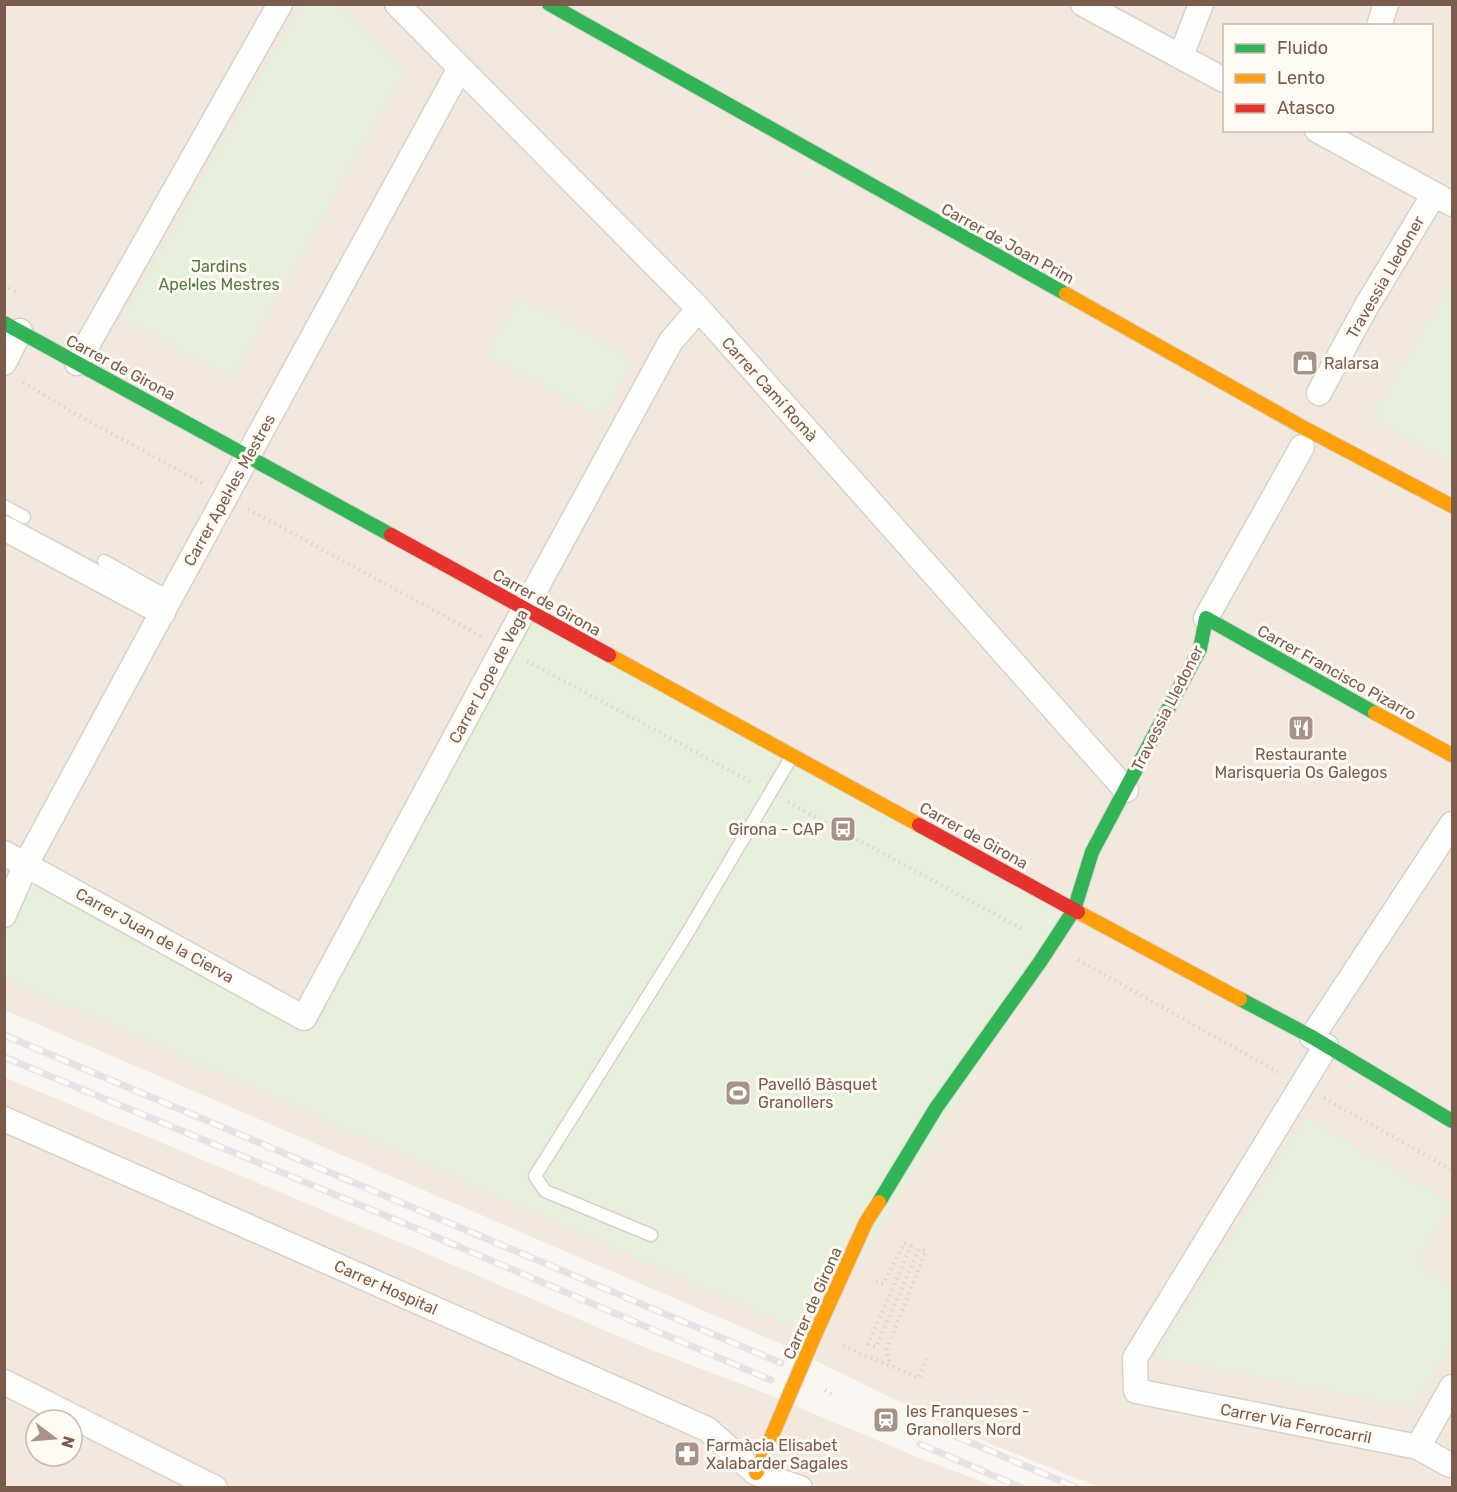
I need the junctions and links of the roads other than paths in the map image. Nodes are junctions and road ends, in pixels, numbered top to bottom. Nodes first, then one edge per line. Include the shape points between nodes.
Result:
1 (280, 4) edge
2 (397, 4) edge
3 (549, 4) edge
4 (1083, 4) edge
5 (1201, 4) edge
6 (1386, 4) edge
7 (1380, 24) edge
8 (1181, 56) junction
9 (460, 68) junction
10 (1223, 79) edge
11 (1332, 134) edge
12 (1443, 199) edge
13 (699, 309) junction
14 (12, 327) edge
15 (77, 363) junction
16 (9, 370) edge
17 (1319, 393) dead end
18 (1302, 447) dead end
19 (248, 455) junction
20 (4, 506) edge
21 (1452, 506) edge
22 (14, 522) edge
23 (104, 561) dead end
24 (166, 605) junction
25 (525, 609) junction
26 (1206, 618) junction
27 (1452, 754) edge
28 (792, 755) junction
29 (1126, 790) junction
30 (1452, 824) edge
31 (4, 854) edge
32 (26, 864) junction
33 (1074, 910) junction
34 (4, 915) edge
35 (304, 1018) joint
36 (1319, 1041) junction
37 (4, 1119) edge
38 (1452, 1121) edge
39 (651, 1235) dead end
40 (4, 1382) edge
41 (1452, 1387) edge
42 (1418, 1447) junction
43 (1452, 1465) edge
44 (753, 1477) junction
45 (215, 1488) edge
46 (800, 1488) edge

1 - 15 street
2 - 9 street, Carrer Camí Romà
3 - 21 street, Carrer de Joan Prim via 1306,429
4 - 8 street
5 - 8 street
6 - 7 street
8 - 10 street
9 - 13 street, Carrer Camí Romà
9 - 19 street, Carrer Apel·les Mestres
11 - 12 street
12 - 17 street, Travessia Lledoner via 1366,307
13 - 25 street, Carrer Lope de Vega via 671,341
13 - 29 street, Carrer Camí Romà
14 - 15 street, Carrer de Girona
14 - 16 street
15 - 19 street, Carrer de Girona
18 - 26 street, Travessia Lledoner
19 - 24 street, Carrer Apel·les Mestres
19 - 25 street, Carrer de Girona
20 - 22 lane
22 - 24 street
23 - 24 lane
24 - 32 street, Carrer Apel·les Mestres
25 - 28 street, Carrer de Girona
25 - 35 street, Carrer Lope de Vega
26 - 27 street, Carrer Francisco Pizarro
26 - 29 street, Travessia Lledoner via 1200,650
28 - 33 street, Carrer de Girona
28 - 39 lane via 685,938 536,1176 545,1191
29 - 33 street, Travessia Lledoner via 1092,852
30 - 36 street
31 - 32 street, Carrer Juan de la Cierva
32 - 34 street, Carrer Apel·les Mestres
32 - 35 street, Carrer Juan de la Cierva
33 - 36 street, Carrer de Girona
33 - 44 street, Carrer de Girona, bridge via 936,1108 867,1222
36 - 38 street, Carrer de Girona
36 - 42 street, Carrer Via Ferrocarril via 1301,1085 1135,1358 1136,1391
37 - 44 street, Carrer Hospital via 707,1429
40 - 45 street
41 - 42 street
42 - 43 street, Carrer Via Ferrocarril
44 - 46 street

